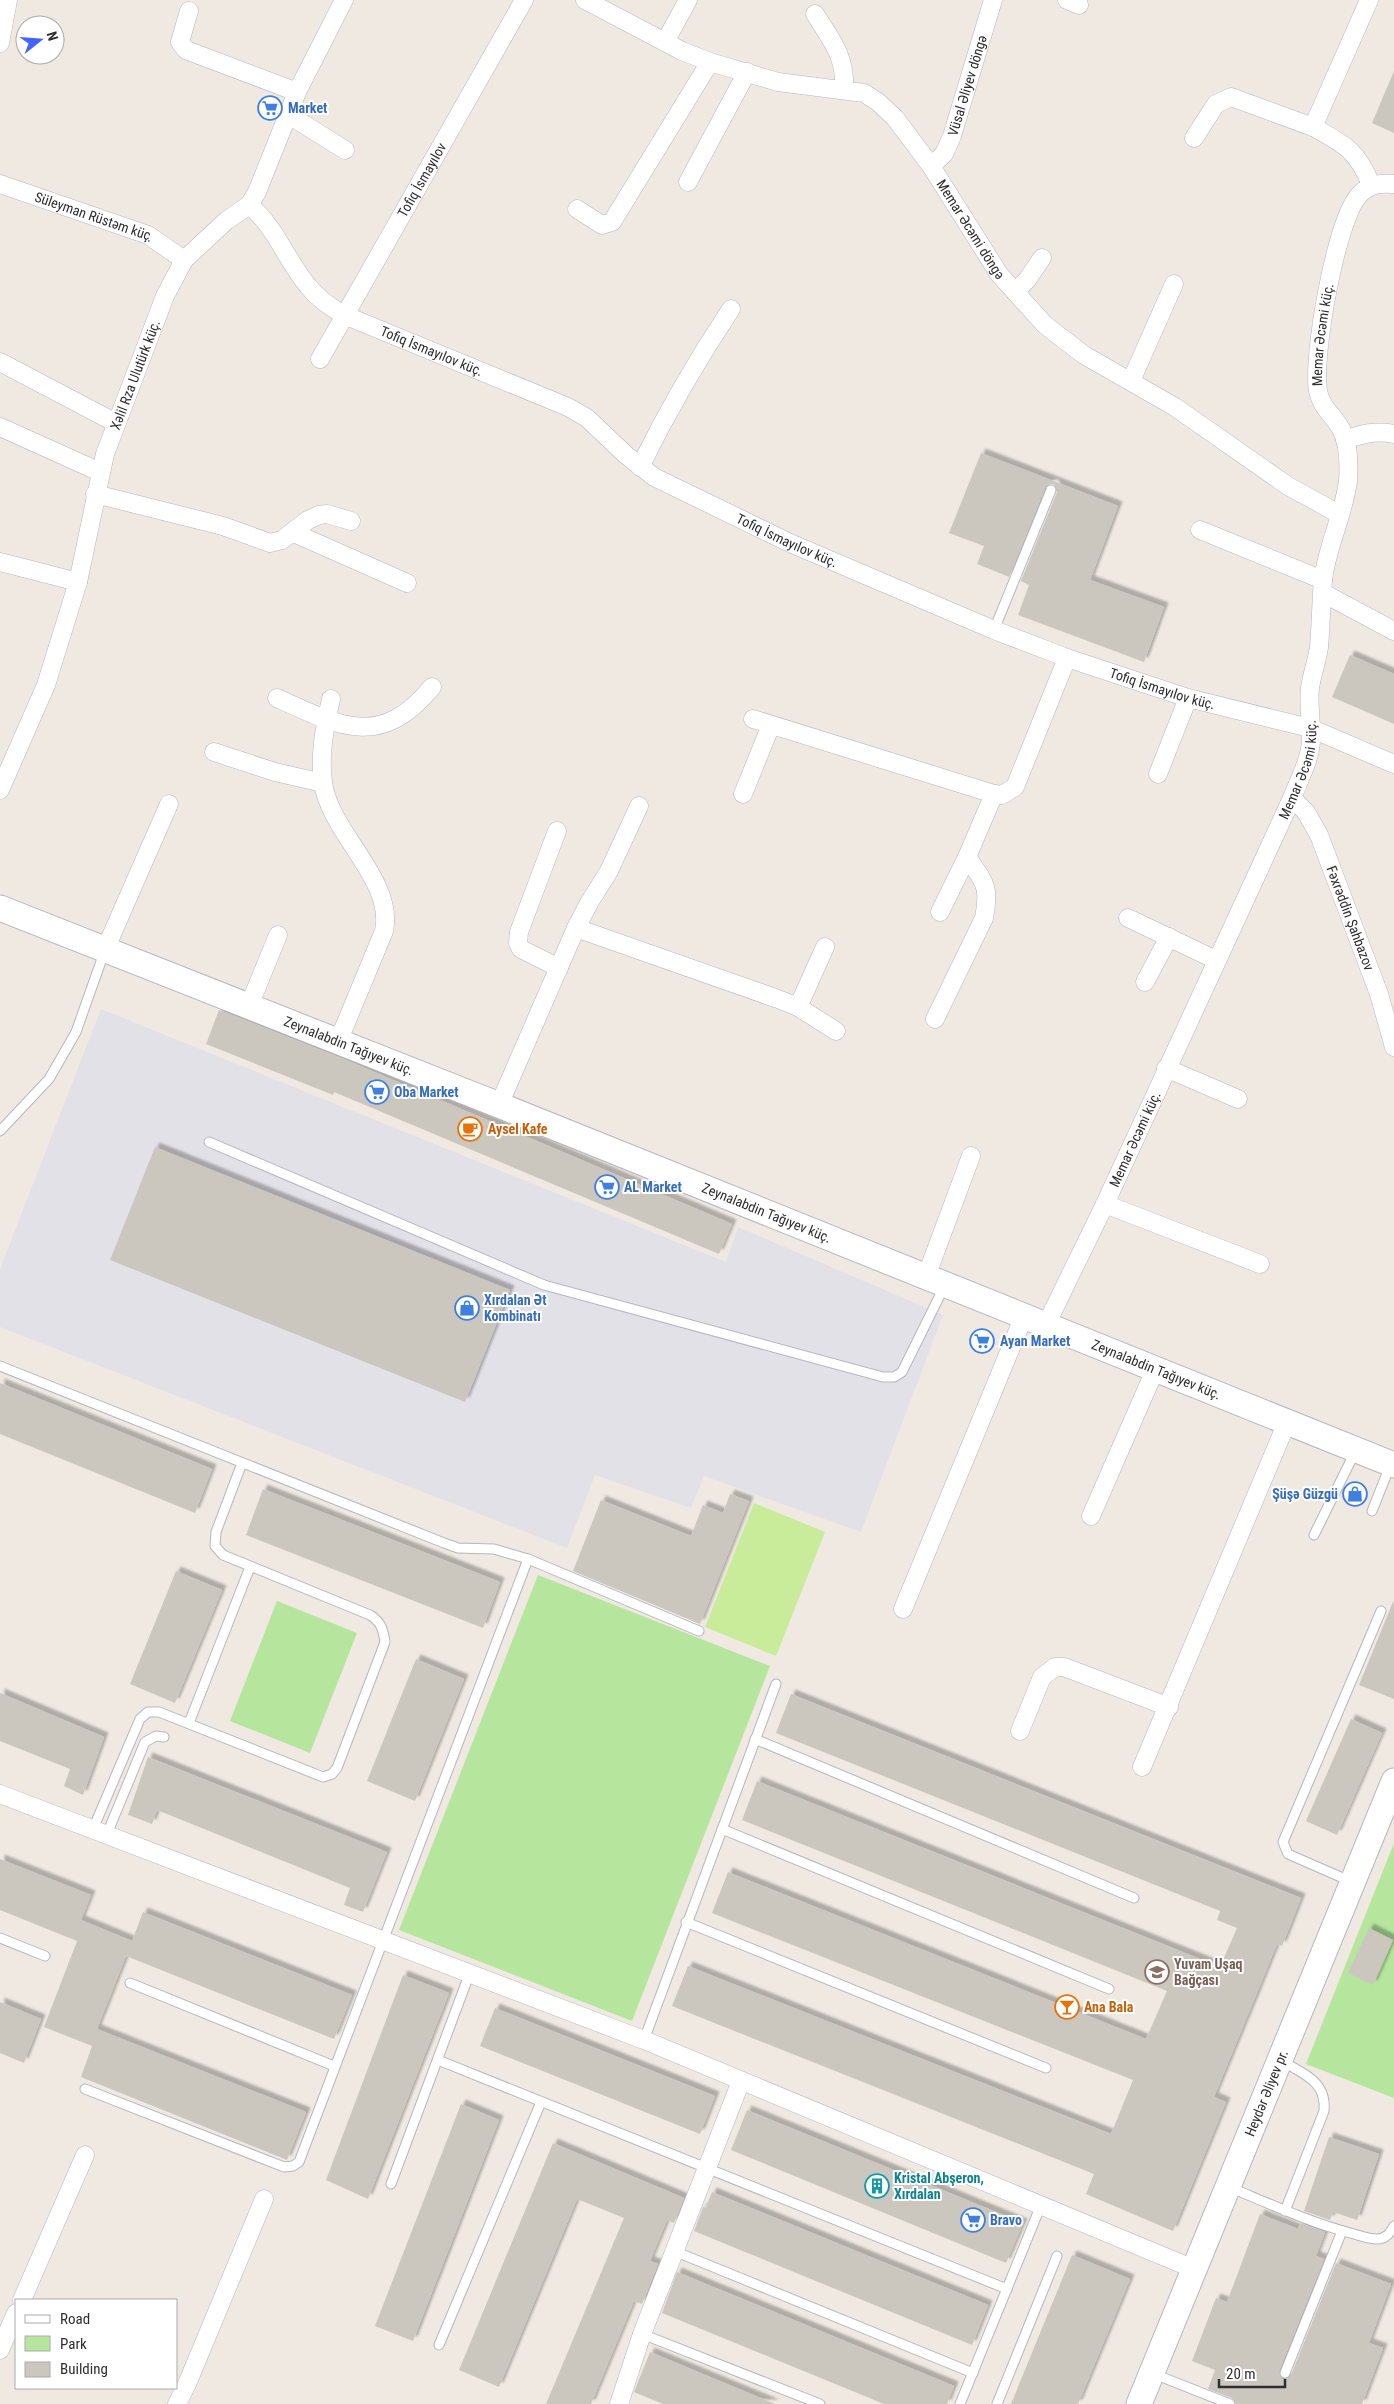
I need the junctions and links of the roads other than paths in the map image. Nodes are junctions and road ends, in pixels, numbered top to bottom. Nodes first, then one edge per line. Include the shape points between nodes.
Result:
1 (8, 0) edge
2 (344, 0) edge
3 (524, 0) edge
4 (688, 0) edge
5 (993, 0) edge
6 (1369, 0) edge
7 (589, 1) edge
8 (189, 11) dead end
9 (815, 14) dead end
10 (665, 42) junction
11 (0, 43) edge
12 (710, 62) junction
13 (747, 72) junction
14 (844, 89) junction
15 (297, 92) junction
16 (289, 115) junction
17 (1313, 127) junction
18 (1194, 138) dead end
19 (345, 150) dead end
20 (931, 166) junction
21 (688, 182) dead end
22 (0, 184) edge
23 (1394, 184) edge
24 (1371, 185) junction
25 (249, 205) junction
26 (577, 209) dead end
27 (1042, 258) dead end
28 (184, 260) junction
29 (1174, 284) dead end
30 (1014, 292) junction
31 (731, 309) dead end
32 (344, 315) junction
33 (320, 359) dead end
34 (0, 362) edge
35 (1131, 381) junction
36 (116, 424) junction
37 (0, 426) edge
38 (1394, 434) edge
39 (1345, 440) junction
40 (640, 467) junction
41 (100, 472) junction
42 (1052, 490) dead end
43 (95, 494) junction
44 (1339, 514) junction
45 (351, 521) dead end
46 (1200, 530) dead end
47 (294, 533) junction
48 (0, 562) edge
49 (78, 582) junction
50 (407, 584) dead end
51 (1323, 586) junction
52 (994, 630) junction
53 (1394, 631) edge
54 (1067, 658) junction
55 (432, 687) dead end
56 (277, 698) dead end
57 (1188, 698) junction
58 (330, 699) dead end
59 (753, 719) dead end
60 (326, 720) junction
61 (771, 725) junction
62 (1310, 728) junction
63 (214, 752) dead end
64 (1394, 764) edge
65 (1158, 774) dead end
66 (323, 783) junction
67 (0, 790) edge
68 (743, 794) dead end
69 (994, 794) junction
70 (1292, 798) junction
71 (169, 804) dead end
72 (639, 806) dead end
73 (557, 831) dead end
74 (967, 857) junction
75 (0, 908) edge
76 (940, 912) dead end
77 (1128, 918) dead end
78 (576, 928) junction
79 (278, 934) dead end
80 (1169, 937) junction
81 (825, 947) dead end
82 (105, 950) junction
83 (1216, 960) junction
84 (559, 968) junction
85 (1145, 982) dead end
86 (249, 1006) junction
87 (798, 1007) junction
88 (935, 1020) dead end
89 (836, 1031) dead end
90 (338, 1042) junction
91 (1394, 1047) edge
92 (1166, 1068) junction
93 (1238, 1099) dead end
94 (499, 1105) junction
95 (0, 1131) edge
96 (209, 1142) dead end
97 (971, 1156) dead end
98 (1105, 1204) junction
99 (1260, 1264) dead end
100 (936, 1281) junction
101 (1035, 1320) junction
102 (0, 1366) edge
103 (1155, 1370) junction
104 (1287, 1422) junction
105 (1356, 1450) junction
106 (242, 1463) junction
107 (1392, 1464) edge
108 (1372, 1511) dead end
109 (1091, 1516) dead end
110 (1314, 1535) dead end
111 (528, 1559) junction
112 (250, 1567) junction
113 (903, 1609) dead end
114 (1381, 1611) dead end
115 (699, 1631) dead end
116 (776, 1684) dead end
117 (1169, 1707) junction
118 (189, 1724) junction
119 (1020, 1731) dead end
120 (164, 1737) dead end
121 (755, 1739) junction
122 (1142, 1767) dead end
123 (1394, 1781) edge
124 (0, 1794) edge
125 (722, 1829) junction
126 (100, 1831) junction
127 (1352, 1882) junction
128 (1134, 1898) dead end
129 (686, 1922) junction
130 (0, 1938) edge
131 (383, 1942) junction
132 (44, 1956) dead end
133 (469, 1975) junction
134 (130, 1983) dead end
135 (1109, 1989) dead end
136 (644, 2040) junction
137 (1280, 2059) junction
138 (438, 2060) junction
139 (334, 2066) junction
140 (1046, 2068) dead end
141 (741, 2081) junction
142 (85, 2089) dead end
143 (541, 2102) junction
144 (85, 2155) dead end
145 (706, 2170) junction
146 (391, 2184) dead end
147 (1228, 2187) junction
148 (264, 2200) dead end
149 (1041, 2205) junction
150 (1285, 2211) junction
151 (1394, 2226) edge
152 (1342, 2231) junction
153 (674, 2251) junction
154 (1057, 2256) dead end
155 (1194, 2269) junction
156 (1007, 2289) junction
157 (22, 2299) edge
158 (15, 2315) edge
159 (642, 2334) junction
160 (439, 2345) dead end
161 (0, 2350) edge
162 (973, 2373) junction
163 (1152, 2373) junction
164 (1285, 2373) dead end
165 (177, 2404) edge
166 (619, 2404) edge
167 (820, 2404) edge
168 (960, 2404) edge
169 (997, 2404) edge
170 (1138, 2404) edge
171 (1230, 2404) edge

1 - 11 street
2 - 15 street, Xəlil Rza Ulutürk küç.
3 - 32 street, Tofiq İsmayılov
4 - 10 street
5 - 20 street, Vüsal Əliyev döngə via 952,136 944,154
6 - 17 street
7 - 10 street, Memar Əcəmi döngə
8 - 15 street via 180,42 186,50
9 - 14 street via 841,57 845,72
10 - 12 street, Memar Əcəmi döngə
12 - 13 street, Memar Əcəmi döngə
12 - 26 street via 612,222 602,225
13 - 14 street, Memar Əcəmi döngə via 778,82
13 - 21 street
14 - 20 street, Memar Əcəmi döngə via 864,93 878,102 895,118
15 - 16 street, Xəlil Rza Ulutürk küç.
16 - 19 street
16 - 25 street, Xəlil Rza Ulutürk küç.
17 - 18 street via 1231,97 1216,104
17 - 24 street via 1346,144 1359,158
20 - 30 street, Memar Əcəmi döngə via 985,255
22 - 28 street, Süleyman Rüstəm küç. via 148,235
23 - 24 street
24 - 39 street, Memar Əcəmi küç. via 1351,208 1334,262 1327,289 1317,366 1318,391 1323,406 1341,429
25 - 28 street, Xəlil Rza Ulutürk küç. via 213,232
25 - 32 street, Tofiq İsmayılov küç. via 272,228 309,288 324,303
27 - 30 street
28 - 36 street, Xəlil Rza Ulutürk küç. via 165,296
29 - 35 street
30 - 35 street, Memar Əcəmi döngə via 1062,339
31 - 40 street via 672,402
32 - 33 street, Tofiq İsmayılov
32 - 40 street, Tofiq İsmayılov küç. via 568,407 587,418
34 - 36 street
35 - 44 street, Memar Əcəmi döngə via 1175,407 1302,495
36 - 41 street, Xəlil Rza Ulutürk küç.
37 - 41 street
38 - 39 street via 1368,432
39 - 44 street, Memar Əcəmi küç. via 1348,482
40 - 52 street, Tofiq İsmayılov küç. via 790,543
41 - 43 street, Xəlil Rza Ulutürk küç.
42 - 52 lane
43 - 47 street via 223,526 270,543
43 - 49 street, Xəlil Rza Ulutürk küç.
44 - 51 street, Memar Əcəmi küç.
45 - 47 street via 320,515 308,520
46 - 51 street
47 - 50 street
48 - 49 street
49 - 67 street, Xəlil Rza Ulutürk küç. via 46,685
51 - 53 street
51 - 62 street, Memar Əcəmi küç. via 1318,649 1310,687
52 - 54 street, Tofiq İsmayılov küç.
54 - 57 street, Tofiq İsmayılov küç.
54 - 69 street via 1015,787 1002,795
55 - 60 street via 417,705 386,725 366,726
56 - 60 street
57 - 62 street, Tofiq İsmayılov küç.
57 - 65 street
58 - 60 street
59 - 61 street
60 - 66 street
61 - 68 street
61 - 69 street
62 - 64 street, Tofiq İsmayılov küç.
62 - 70 street, Memar Əcəmi küç. via 1309,754
63 - 66 street via 275,772
66 - 90 street via 331,805 382,898 387,917
69 - 74 street
70 - 83 street, Memar Əcəmi küç.
70 - 91 street, Fəxrəddin Şahbazov via 1306,812 1319,835 1379,994
71 - 82 street
72 - 78 street via 609,871
73 - 84 street via 518,942 521,949
74 - 76 street
74 - 88 street via 986,885 988,900 984,918
75 - 82 street, Zeynalabdin Tağıyev küç.
77 - 80 street
78 - 84 street
78 - 87 street
79 - 86 street
80 - 83 street
80 - 85 street
81 - 87 street
82 - 86 street, Zeynalabdin Tağıyev küç.
82 - 95 lane via 76,1032 50,1079
83 - 92 street, Memar Əcəmi küç.
84 - 94 street
86 - 90 street, Zeynalabdin Tağıyev küç.
87 - 89 street
90 - 94 street, Zeynalabdin Tağıyev küç.
92 - 93 street
92 - 98 street, Memar Əcəmi küç.
94 - 100 street, Zeynalabdin Tağıyev küç.
96 - 100 lane via 544,1286 883,1377 894,1377 902,1372
97 - 100 street
98 - 99 street
98 - 101 street, Memar Əcəmi küç.
100 - 101 street, Zeynalabdin Tağıyev küç.
101 - 103 street, Zeynalabdin Tağıyev küç.
101 - 113 street, Memar Əcəmi küç.
102 - 106 lane
103 - 104 street, Zeynalabdin Tağıyev küç.
103 - 109 street
104 - 105 street, Zeynalabdin Tağıyev küç.
104 - 117 street
105 - 107 street, Zeynalabdin Tağıyev küç.
105 - 110 lane
106 - 111 lane via 458,1548 494,1549
106 - 112 lane via 216,1532 215,1546 223,1555
107 - 108 lane
111 - 115 lane
111 - 131 lane
112 - 118 lane
112 - 118 lane via 370,1615 379,1621 384,1631 384,1642 337,1768 323,1777
114 - 127 lane via 1283,1842 1288,1854
116 - 121 lane
117 - 119 street via 1056,1666 1042,1677
117 - 122 street
118 - 126 lane via 159,1712 148,1712 140,1719
120 - 126 lane via 156,1736 145,1742
121 - 125 lane
121 - 128 lane
123 - 127 street, Heydər Əliyev pr.
124 - 126 street
125 - 129 lane
125 - 135 lane
126 - 131 street
127 - 137 street, Heydər Əliyev pr.
129 - 136 lane
129 - 140 lane
130 - 132 lane
131 - 133 street
131 - 139 lane
133 - 136 street
133 - 138 lane
134 - 139 lane
136 - 141 street
137 - 147 street, Heydər Əliyev pr.
137 - 150 lane via 1317,2083 1325,2099 1324,2110
138 - 143 lane
138 - 146 lane
139 - 142 lane via 299,2162 284,2167
141 - 145 street
141 - 149 street
143 - 145 lane
143 - 160 lane
144 - 157 street
145 - 153 street
145 - 156 lane
147 - 150 lane
147 - 155 street, Heydər Əliyev pr.
148 - 165 street
149 - 155 street
149 - 156 lane
150 - 152 lane
151 - 152 lane via 1383,2238 1375,2239
152 - 164 lane
153 - 159 street
153 - 162 lane
154 - 169 lane
155 - 163 street, Heydər Əliyev pr.
156 - 162 lane
158 - 161 street
159 - 166 street
159 - 167 lane
162 - 168 lane
163 - 170 street, Heydər Əliyev pr.
163 - 171 lane

